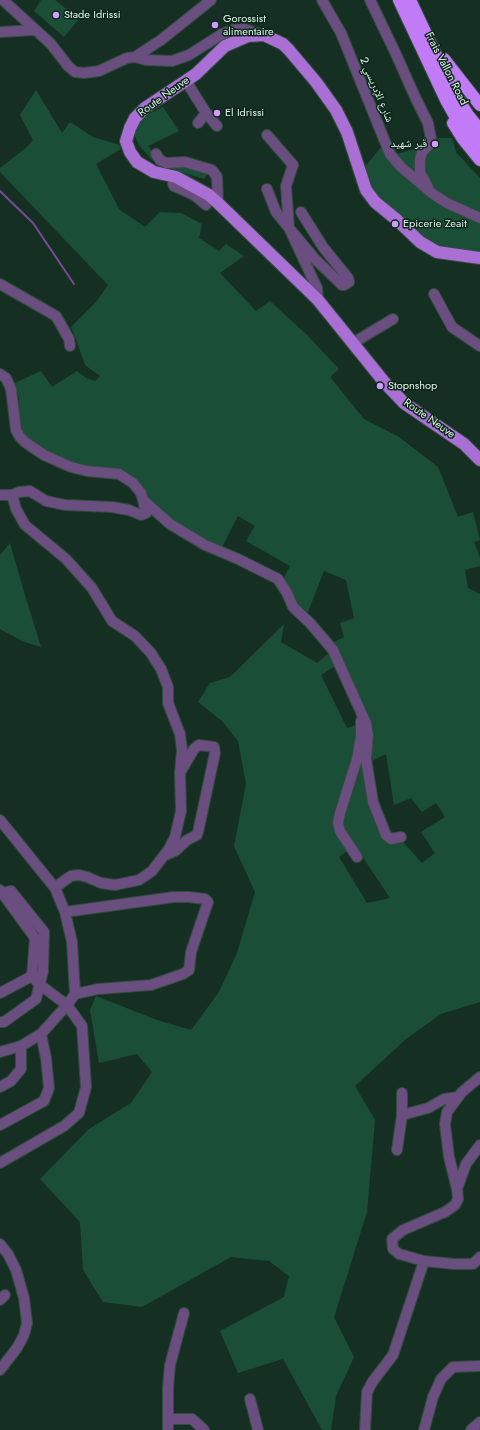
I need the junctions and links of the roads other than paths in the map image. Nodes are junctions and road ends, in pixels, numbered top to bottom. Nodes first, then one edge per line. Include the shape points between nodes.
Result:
1 (3, 0) edge
2 (211, 0) edge
3 (322, 0) edge
4 (370, 0) edge
5 (399, 0) edge
6 (410, 0) edge
7 (419, 20) junction
8 (36, 30) junction
9 (0, 32) edge
10 (264, 35) junction
11 (423, 54) junction
12 (135, 57) junction
13 (186, 81) junction
14 (480, 105) edge
15 (206, 113) junction
16 (198, 123) dead end
17 (217, 126) dead end
18 (480, 130) edge
19 (267, 134) dead end
20 (480, 144) edge
21 (156, 154) dead end
22 (480, 160) edge
23 (266, 189) dead end
24 (432, 194) junction
25 (212, 204) junction
26 (301, 212) dead end
27 (480, 218) edge
28 (289, 228) junction
29 (480, 258) edge
30 (0, 284) edge
31 (434, 294) dead end
32 (318, 300) junction
33 (393, 319) dead end
34 (353, 343) junction
35 (70, 346) dead end
36 (480, 346) edge
37 (0, 374) edge
38 (464, 444) junction
39 (480, 453) edge
40 (480, 460) edge
41 (0, 495) edge
42 (12, 495) junction
43 (143, 500) junction
44 (361, 711) junction
45 (180, 773) junction
46 (0, 820) edge
47 (175, 837) junction
48 (401, 837) dead end
49 (186, 840) junction
50 (357, 857) dead end
51 (162, 858) junction
52 (55, 888) junction
53 (2, 892) edge
54 (66, 912) junction
55 (32, 976) junction
56 (39, 984) junction
57 (0, 993) edge
58 (75, 994) junction
59 (67, 1005) junction
60 (0, 1022) edge
61 (41, 1034) junction
62 (20, 1046) junction
63 (0, 1052) edge
64 (480, 1077) edge
65 (0, 1087) edge
66 (402, 1093) dead end
67 (458, 1097) junction
68 (402, 1115) junction
69 (0, 1126) edge
70 (480, 1145) edge
71 (397, 1150) dead end
72 (0, 1163) edge
73 (457, 1189) junction
74 (0, 1244) edge
75 (480, 1257) edge
76 (424, 1261) junction
77 (184, 1313) dead end
78 (480, 1366) edge
79 (0, 1370) edge
80 (250, 1398) dead end
81 (168, 1419) junction
82 (480, 1422) edge
83 (168, 1430) edge
84 (204, 1430) edge
85 (258, 1430) edge
86 (365, 1430) edge
87 (424, 1430) edge
88 (471, 1430) edge

1 - 8 street
2 - 12 street
3 - 24 street, شارع الإدريسي 2 via 340,34 390,154
4 - 24 street via 428,123 431,139 422,152 420,165 422,176
5 - 11 highway, Frais Vallon Road
6 - 7 highway, Frais Vallon Road
7 - 14 highway via 451,69
7 - 18 highway, Frais Vallon Road via 456,96
8 - 9 street
8 - 12 street via 75,72 99,71
10 - 12 street via 244,29 234,30 222,34 189,55 172,61
10 - 13 main road, Route Neuve via 248,36 225,46
10 - 29 main road via 283,44 289,50 332,104 347,132 366,190 375,202 420,242 437,252
11 - 20 highway, Frais Vallon Road via 456,116
11 - 22 highway via 453,122
13 - 15 street
13 - 25 main road, Route Neuve via 145,108 135,118 126,141 137,162 154,172 176,177 209,195
15 - 16 street
15 - 17 street
19 - 28 street via 293,165 286,186
21 - 25 street via 166,163 185,162 212,170 217,177
23 - 28 street via 276,212
24 - 27 street, شارع الإدريسي 2
25 - 32 main road, Route Neuve
26 - 28 street via 349,282 342,285 315,259
28 - 32 street via 317,288
30 - 35 street via 56,316 69,339
31 - 36 street via 452,327
32 - 34 main road, Route Neuve
33 - 34 street
34 - 38 main road, Route Neuve via 404,403
37 - 43 street via 6,378 11,389 16,430 20,438 44,455 71,467 119,474 133,483
38 - 39 street
38 - 40 main road, Route Neuve
41 - 42 street
42 - 43 street via 30,491 46,501 65,505 112,507 141,515 146,513
42 - 45 street via 25,525 66,559 92,588 112,621 135,636 151,653 161,669 168,687 168,703 180,734
43 - 44 street via 170,524 205,545 278,579 293,607 333,650
44 - 48 street via 368,735 366,759 373,802 386,835 391,839
44 - 50 street via 361,736 357,759 338,823 340,831
45 - 47 street via 181,811
45 - 49 street via 199,745 214,747 215,753 198,832
46 - 52 street
47 - 49 street
47 - 51 street
49 - 51 street via 175,851
51 - 52 street via 152,871 139,880 116,886 79,875 71,876
52 - 54 street
53 - 55 street via 35,938
53 - 56 street via 11,891 44,932 43,971
54 - 58 street via 72,942
54 - 58 street via 174,897 205,899 208,902 191,952 189,970 151,985 98,989
55 - 56 street
55 - 57 street
56 - 59 street
56 - 60 street via 36,999 4,1022
58 - 59 street
59 - 61 street
59 - 72 street via 82,1026 86,1088 79,1113 64,1126
61 - 62 street
61 - 69 street via 49,1088 44,1101
62 - 63 street
62 - 65 street via 21,1069 11,1081
64 - 67 street
66 - 68 street
67 - 68 street via 444,1099 428,1108
67 - 73 street via 447,1112 444,1124 448,1157
68 - 71 street
70 - 73 street via 466,1164
73 - 76 street via 458,1199 455,1205 403,1230 392,1240 393,1249 399,1254
74 - 79 street via 16,1270 24,1298 27,1323 24,1335
75 - 76 street via 473,1264
76 - 86 street via 393,1355 367,1392
77 - 81 street via 170,1365
78 - 87 street via 453,1367 441,1379
80 - 85 street
81 - 83 street
81 - 84 street via 192,1419
82 - 88 street

